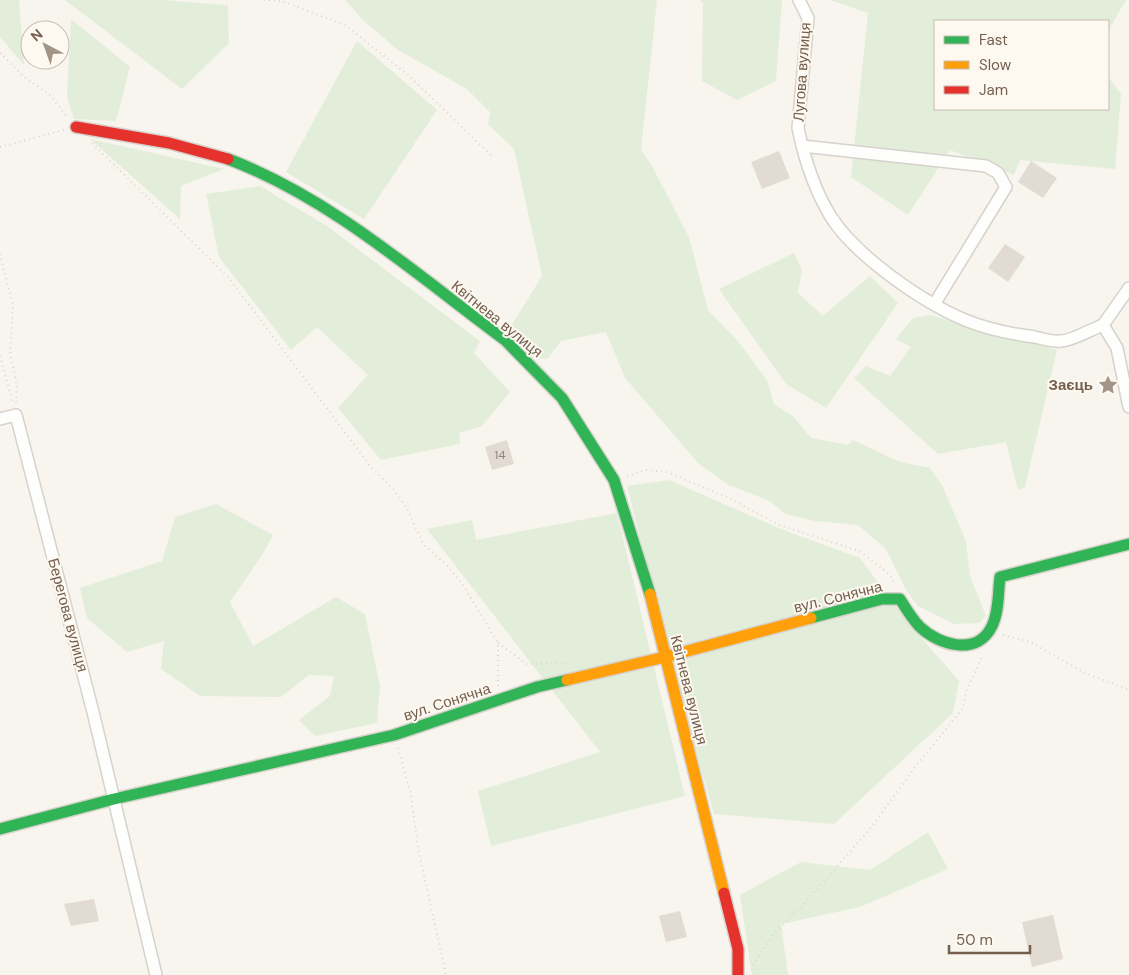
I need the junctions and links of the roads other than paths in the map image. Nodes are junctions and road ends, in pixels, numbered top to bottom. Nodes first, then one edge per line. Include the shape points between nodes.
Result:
1 (799, 0) edge
2 (76, 127) road end
3 (802, 146) junction
4 (1129, 288) edge
5 (934, 304) junction
6 (1103, 324) junction
7 (1129, 407) edge
8 (0, 419) edge
9 (1129, 544) edge
10 (665, 657) junction
11 (114, 799) junction
12 (0, 829) edge
13 (156, 975) edge
14 (738, 975) edge

1 - 3 street, Лугова вулиця via 808,18 798,128
2 - 10 street, Квітнева вулиця via 173,143 223,157 291,187 332,211 529,362 572,411 614,480 649,591
3 - 5 street, Лугова вулиця via 831,216 849,240 876,265
3 - 5 street via 986,166 998,173 1006,187
4 - 6 street
5 - 6 street, Лугова вулиця via 965,320 1003,332 1062,342
6 - 7 street via 1117,348
8 - 11 street, Берегова вулиця via 16,415
9 - 10 street, вул. Сонячна via 1000,577 993,625 987,636 972,646 945,642 924,632 900,600 882,599
10 - 11 street, вул. Сонячна via 537,687 394,735
10 - 14 street, Квітнева вулиця via 738,949
11 - 12 street, вул. Сонячна
11 - 13 street, Берегова вулиця

